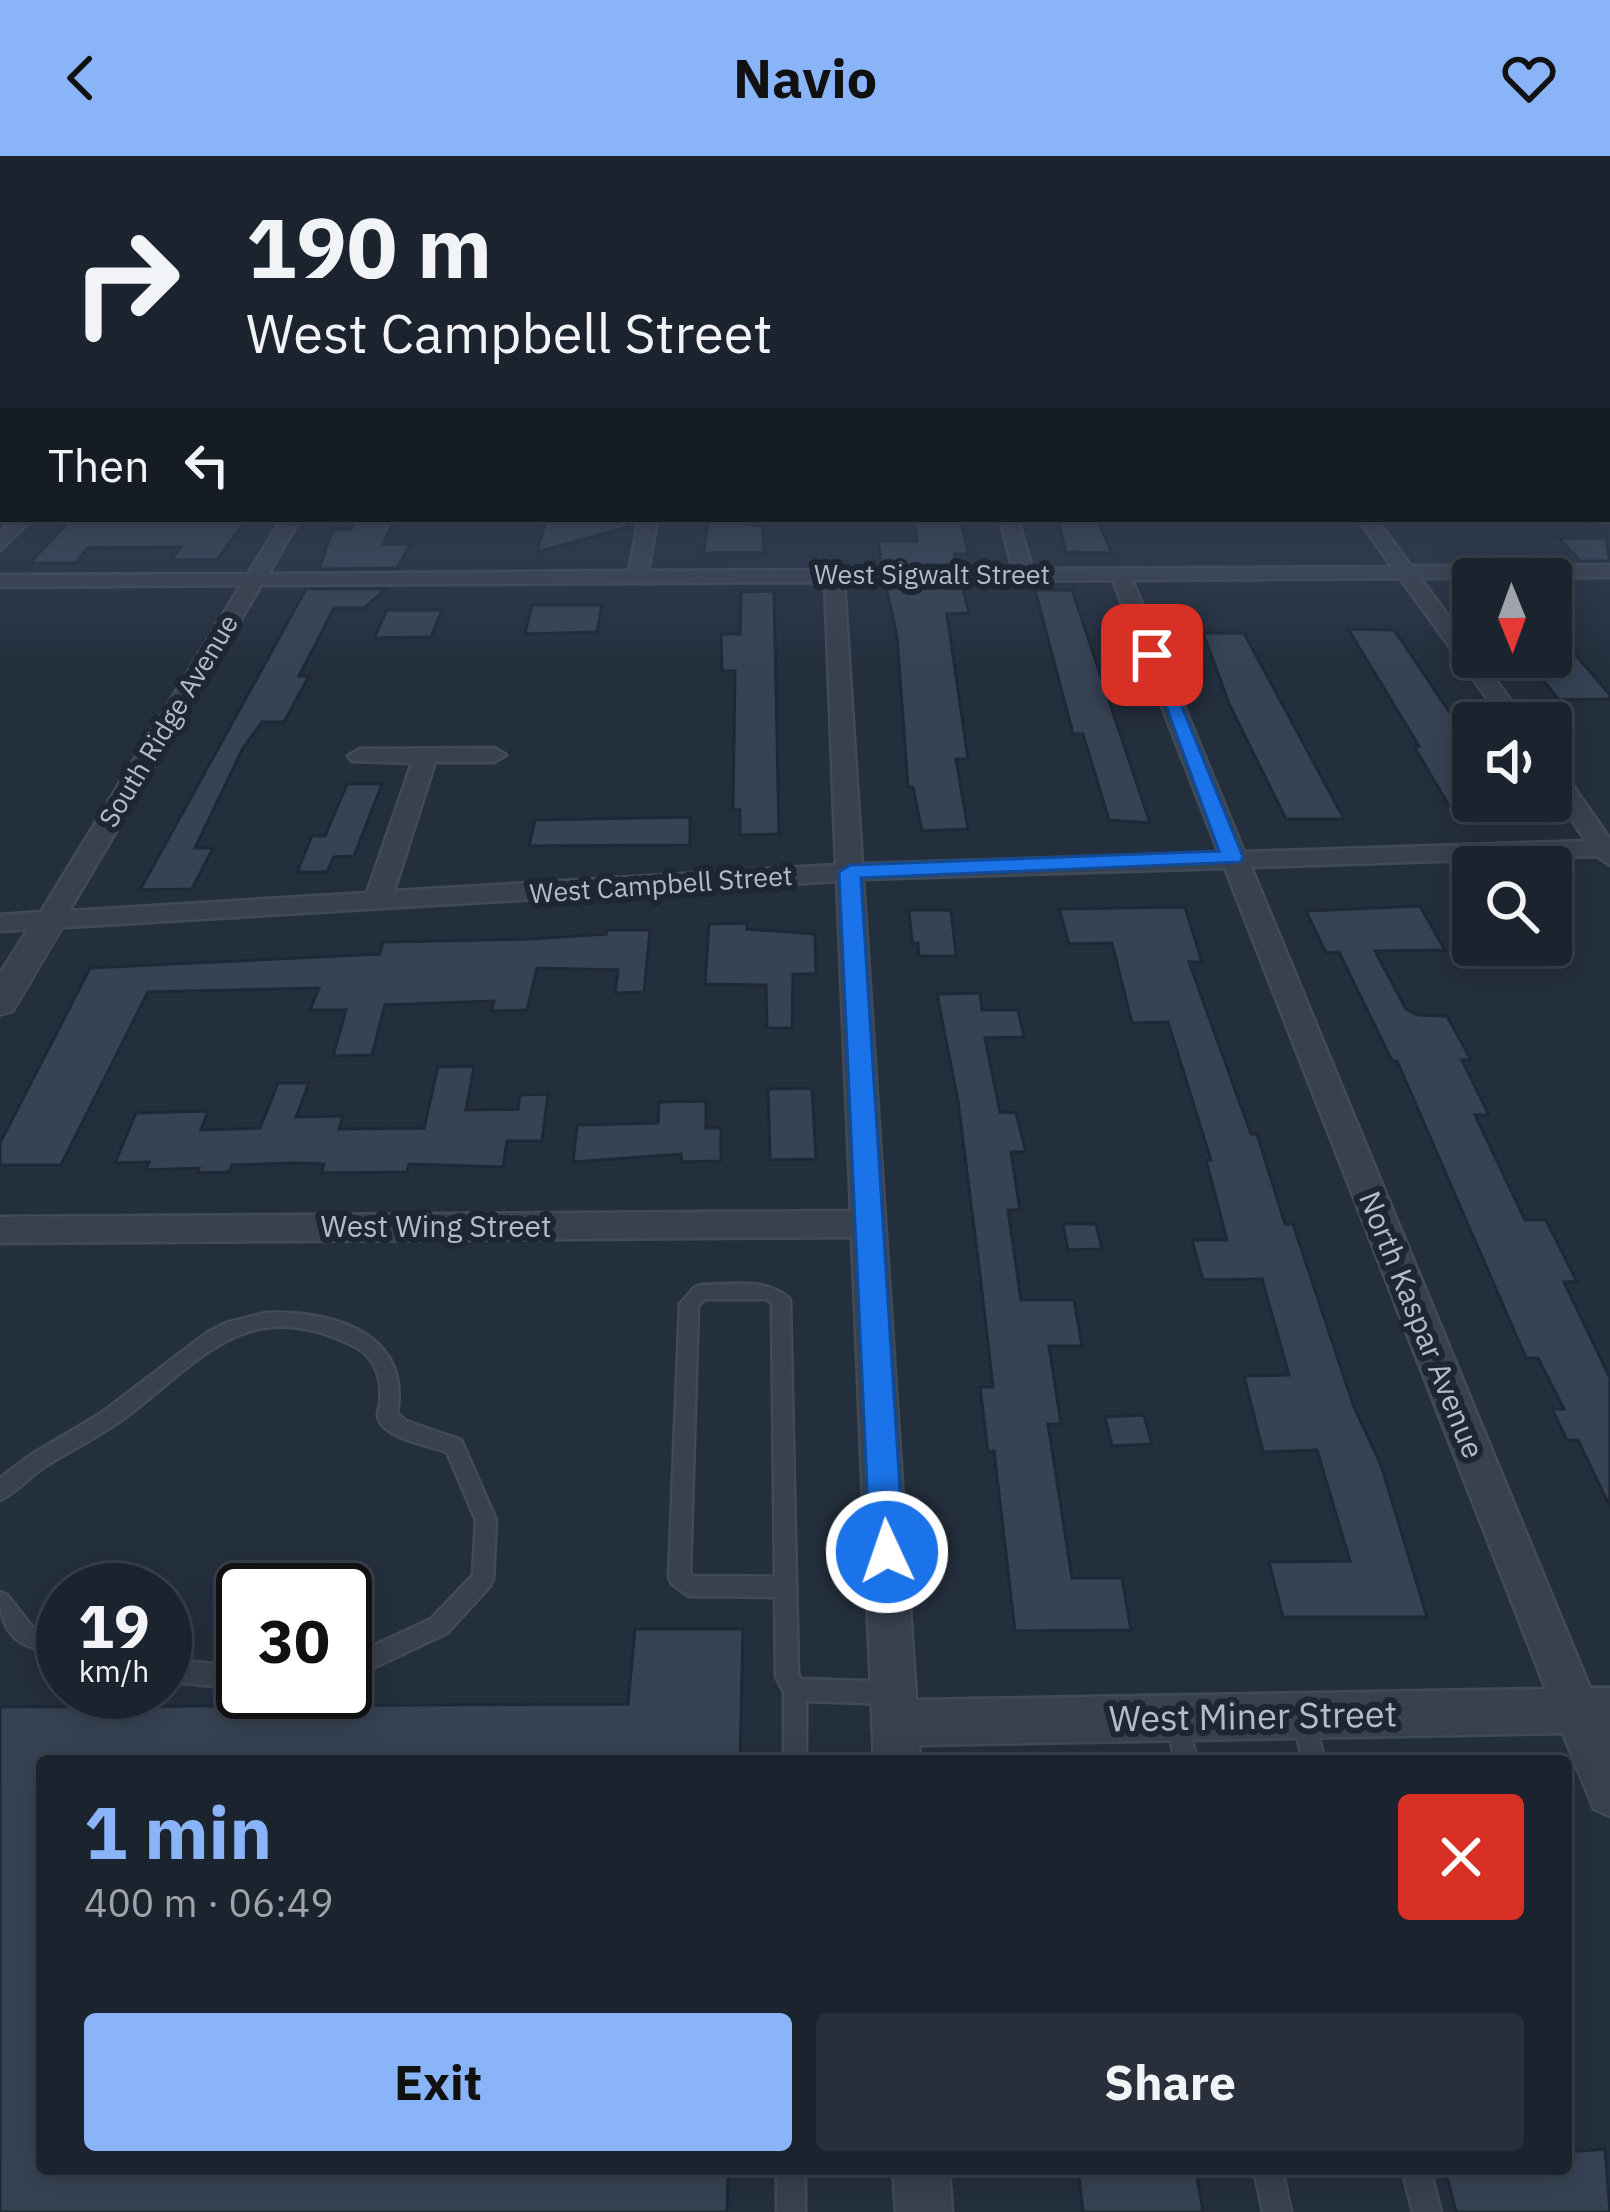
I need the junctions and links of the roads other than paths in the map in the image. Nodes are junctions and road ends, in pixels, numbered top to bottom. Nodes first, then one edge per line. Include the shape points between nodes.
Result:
1 (289, 522) edge
2 (647, 522) edge
3 (1010, 522) edge
4 (1369, 522) edge
5 (1610, 571) edge
6 (1406, 572) junction
7 (1024, 574) junction
8 (1120, 574) junction
9 (638, 576) junction
10 (834, 576) junction
11 (255, 578) junction
12 (0, 581) edge
13 (1501, 702) edge
14 (426, 755) junction
15 (494, 755) dead end
16 (360, 756) dead end
17 (1572, 800) edge
18 (1608, 851) edge
19 (1232, 857) junction
20 (850, 872) junction
21 (376, 904) junction
22 (0, 923) edge
23 (48, 923) junction
24 (0, 1003) edge
25 (872, 1224) junction
26 (0, 1230) edge
27 (0, 1491) edge
28 (785, 1586) junction
29 (0, 1602) edge
30 (36, 1639) edge
31 (372, 1657) edge
32 (795, 1690) junction
33 (1593, 1710) edge
34 (1302, 1714) junction
35 (896, 1726) edge
36 (1181, 1739) edge
37 (794, 1755) edge
38 (1312, 1755) edge
39 (1610, 1792) edge
40 (791, 2175) edge
41 (921, 2175) edge
42 (1269, 2175) edge
43 (1418, 2175) edge
44 (791, 2212) edge
45 (924, 2212) edge
46 (1276, 2212) edge
47 (1427, 2212) edge

1 - 11 street, South Ridge Avenue
2 - 9 street
3 - 7 street
4 - 6 street
5 - 6 street, West Sigwalt Street
6 - 8 street, West Sigwalt Street
6 - 13 street
7 - 8 street, West Sigwalt Street
7 - 10 street, West Sigwalt Street
8 - 19 street, North Kaspar Avenue
9 - 10 street, West Sigwalt Street
9 - 11 street, West Sigwalt Street
10 - 20 street
11 - 12 street, West Sigwalt Street
11 - 23 street, South Ridge Avenue
14 - 15 street
14 - 16 street
14 - 21 street
17 - 18 street
18 - 19 street, West Campbell Street
19 - 20 street, West Campbell Street
19 - 33 street, North Kaspar Avenue
20 - 21 street, West Campbell Street
20 - 25 street
21 - 23 street, West Campbell Street
22 - 23 street, West Campbell Street
23 - 24 street
25 - 26 street, West Wing Street
25 - 35 street
27 - 31 lane via 248,1322 316,1322 366,1342 385,1361 387,1416 454,1446 486,1520 483,1579 439,1626
28 - 28 lane via 781,1300 769,1292 701,1292 689,1304 679,1577 689,1586
28 - 32 lane via 787,1677
29 - 30 lane
32 - 35 lane
32 - 37 lane
33 - 34 street, West Miner Street
33 - 39 street, North Kaspar Avenue
34 - 36 street, West Miner Street
34 - 38 lane
35 - 36 street, West Miner Street
40 - 44 lane
41 - 45 street
42 - 46 lane
43 - 47 lane

